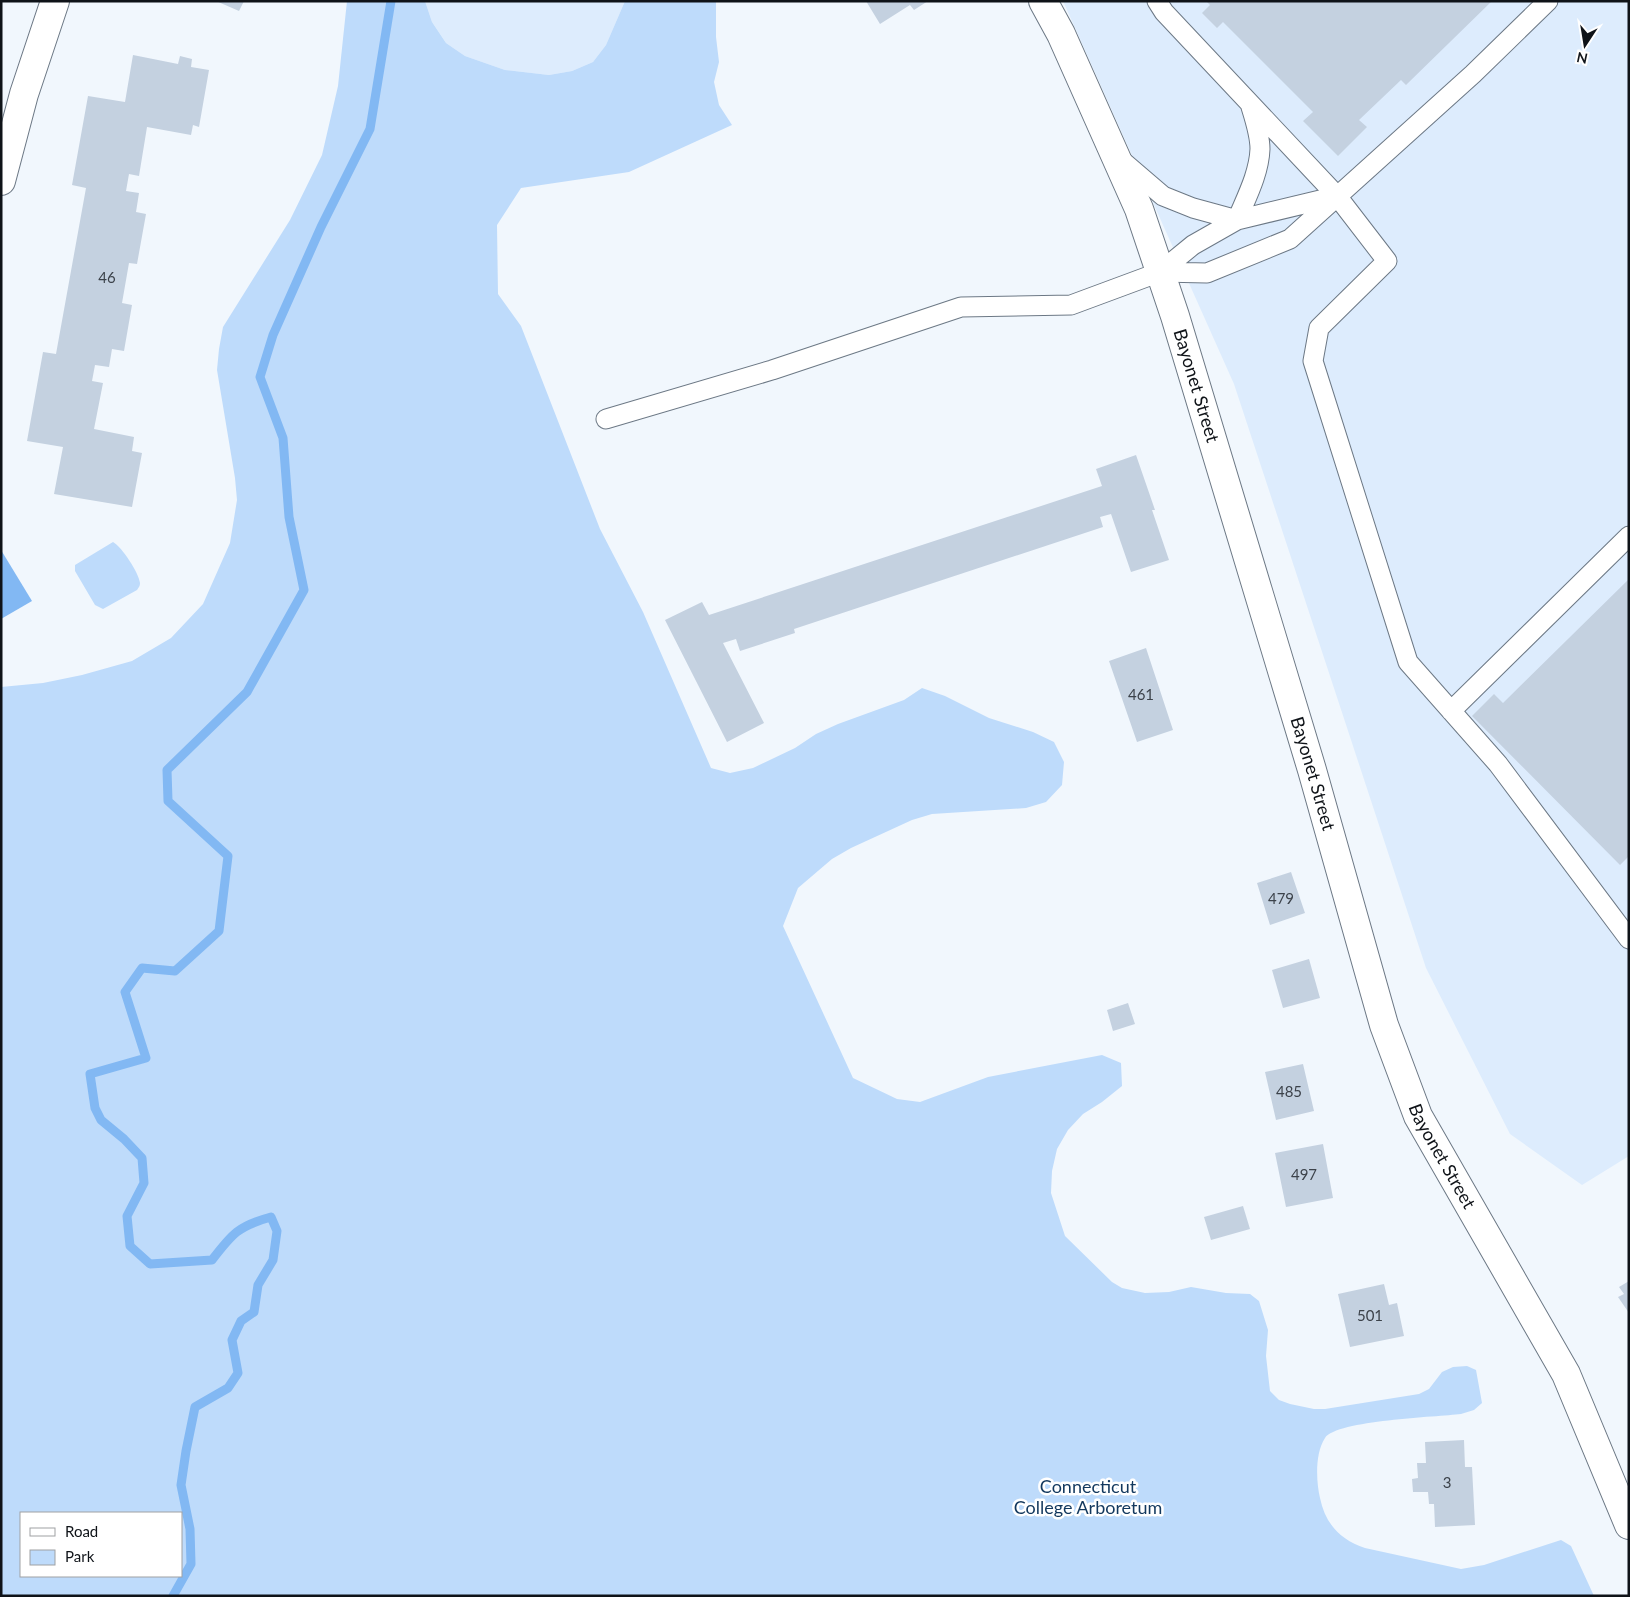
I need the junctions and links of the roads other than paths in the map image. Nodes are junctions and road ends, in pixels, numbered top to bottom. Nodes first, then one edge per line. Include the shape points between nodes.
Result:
1 (55, 1) edge
2 (1043, 1) edge
3 (1157, 1) edge
4 (1548, 1) edge
5 (1250, 103) junction
6 (1116, 157) junction
7 (1, 181) edge
8 (1336, 196) junction
9 (1237, 220) junction
10 (1160, 272) junction
11 (606, 419) dead end
12 (1629, 536) edge
13 (1451, 711) junction
14 (1629, 939) edge
15 (1629, 1526) edge

1 - 7 street via 26,86
2 - 6 street, Bayonet Street via 1062,34
3 - 5 lane
4 - 8 lane via 1474,74
5 - 8 lane
5 - 9 lane via 1258,128 1260,149 1255,175
6 - 9 lane via 1163,196
6 - 10 street, Bayonet Street via 1139,209
8 - 9 lane
8 - 10 lane via 1290,238 1207,273
8 - 13 lane via 1386,261 1319,328 1313,361 1408,662
9 - 10 lane via 1193,246
10 - 11 lane via 1071,305 961,307 772,370
10 - 15 street, Bayonet Street via 1309,761 1388,1034 1418,1116 1566,1374
12 - 13 lane
13 - 14 lane via 1498,764

